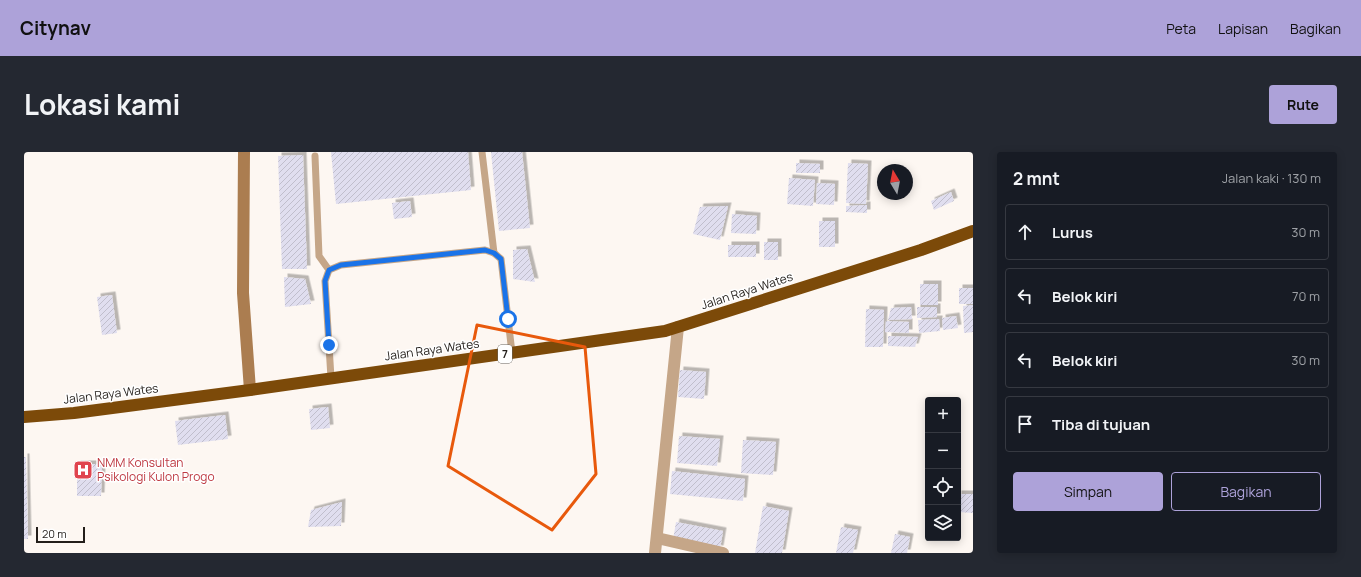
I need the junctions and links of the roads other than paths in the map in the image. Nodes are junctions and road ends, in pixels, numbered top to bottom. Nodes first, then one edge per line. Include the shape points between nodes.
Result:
1 (244, 152) edge
2 (482, 152) edge
3 (315, 156) dead end
4 (973, 231) edge
5 (494, 253) junction
6 (329, 270) junction
7 (678, 327) junction
8 (512, 353) junction
9 (331, 378) junction
10 (250, 390) junction
11 (24, 417) edge
12 (657, 538) junction
13 (655, 553) edge
14 (723, 553) edge

1 - 10 street via 244,293
2 - 5 lane
3 - 6 lane via 319,256
4 - 7 highway, Jalan Raya Wates / 7
5 - 6 lane via 485,250 402,258 341,265
5 - 8 lane via 501,259
6 - 9 lane via 325,281
7 - 8 highway, Jalan Raya Wates / 7
7 - 12 street
8 - 9 highway, Jalan Raya Wates / 7
9 - 10 highway, Jalan Raya Wates / 7
10 - 11 highway, Jalan Raya Wates / 7
12 - 13 street
12 - 14 street

